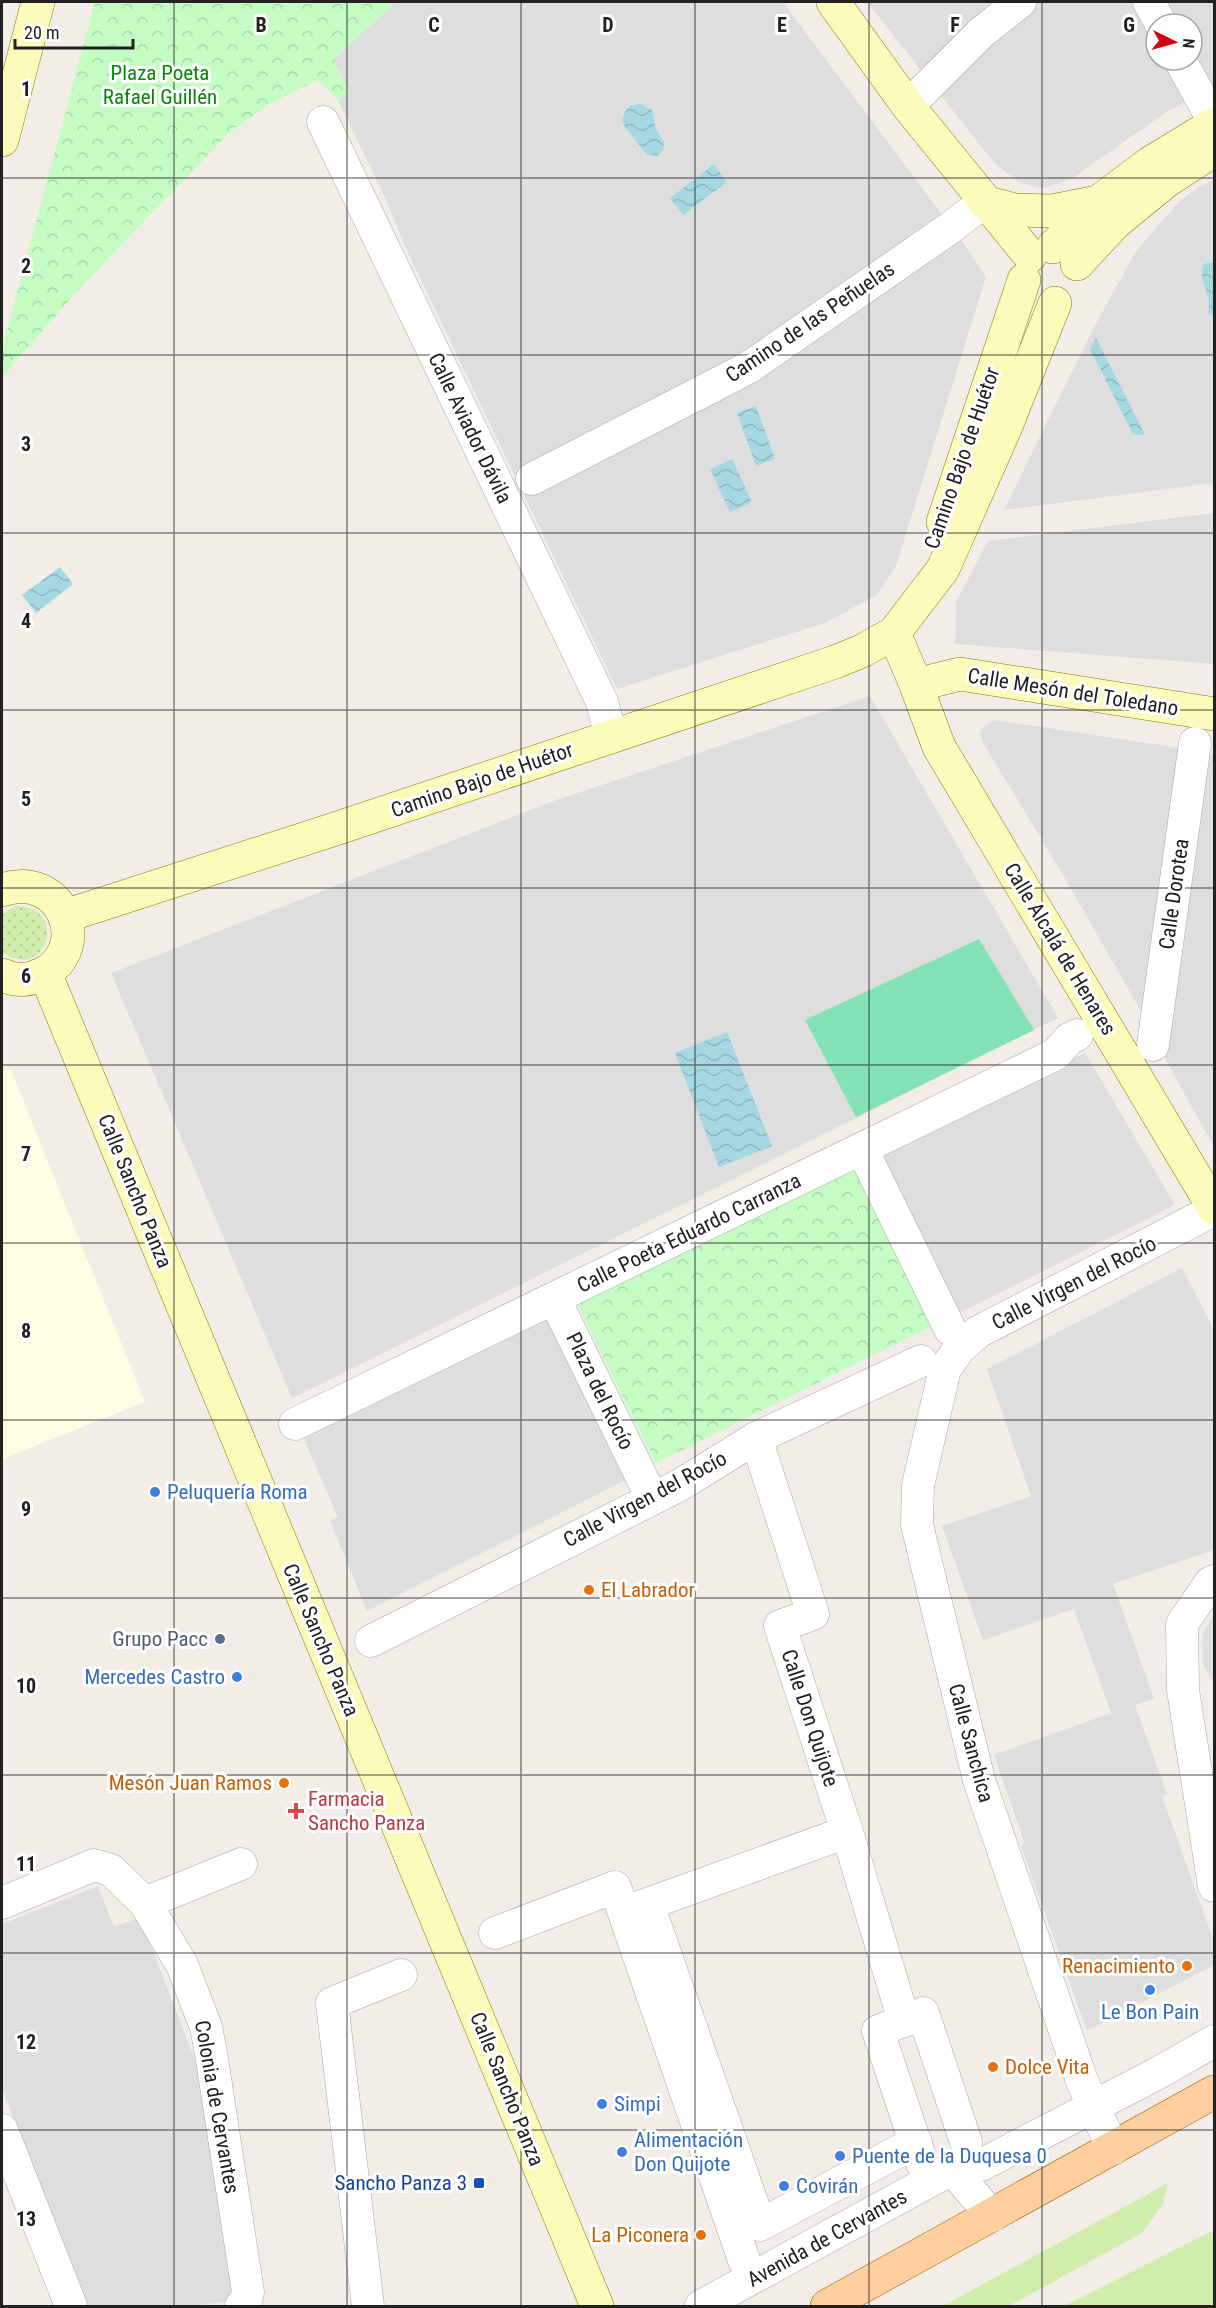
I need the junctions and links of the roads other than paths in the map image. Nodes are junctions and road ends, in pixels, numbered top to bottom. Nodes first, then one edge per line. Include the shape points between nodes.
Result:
1 (38, 2) edge
2 (833, 2) edge
3 (1020, 2) edge
4 (1187, 72) edge
5 (908, 106) junction
6 (323, 122) dead end
7 (1215, 123) edge
8 (2, 140) edge
9 (1215, 150) edge
10 (984, 202) junction
11 (1098, 202) junction
12 (1046, 262) junction
13 (1055, 303) junction
14 (532, 479) dead end
15 (894, 633) junction
16 (916, 685) junction
17 (1215, 714) edge
18 (611, 736) junction
19 (1195, 743) dead end
20 (2, 890) edge
21 (65, 916) junction
22 (45, 973) junction
23 (2, 975) edge
24 (1077, 1035) dead end
25 (1153, 1045) dead end
26 (862, 1149) junction
27 (1214, 1205) edge
28 (554, 1298) junction
29 (950, 1329) dead end
30 (933, 1365) junction
31 (295, 1424) dead end
32 (756, 1438) junction
33 (645, 1484) dead end
34 (1215, 1581) edge
35 (371, 1641) dead end
36 (847, 1832) junction
37 (241, 1864) dead end
38 (1215, 1886) edge
39 (2, 1903) edge
40 (145, 1903) junction
41 (636, 1908) junction
42 (495, 1933) dead end
43 (401, 1975) dead end
44 (904, 2021) junction
45 (1215, 2041) edge
46 (1215, 2092) edge
47 (1092, 2106) junction
48 (2, 2130) edge
49 (1113, 2149) junction
50 (939, 2154) junction
51 (992, 2216) junction
52 (744, 2260) dead end
53 (71, 2307) edge
54 (241, 2307) edge
55 (368, 2307) edge
56 (597, 2307) edge
57 (701, 2307) edge
58 (827, 2307) edge

1 - 8 street
2 - 5 street
3 - 5 street via 982,32
4 - 7 street
5 - 10 street
6 - 18 street, Calle Aviador Dávila via 602,702
7 - 11 street, Camino Bajo de Huétor via 1150,162
9 - 12 street, Camino Bajo de Huétor via 1165,182 1115,223
10 - 11 street, Camino Bajo de Huétor via 1015,210 1052,211
10 - 12 street
10 - 14 street, Camino de las Peñuelas via 748,368
11 - 12 street, Camino Bajo de Huétor
12 - 13 street via 1032,295
12 - 13 street via 1078,281 1071,295
12 - 15 street, Camino Bajo de Huétor via 940,531
13 - 15 street, Camino Bajo de Huétor via 943,569
15 - 16 street
15 - 18 street, Camino Bajo de Huétor via 835,662
16 - 17 street, Calle Mesón del Toledano via 960,674
16 - 27 street, Calle Alcalá de Henares via 939,747
18 - 21 street, Camino Bajo de Huétor
19 - 25 street, Calle Dorotea
20 - 21 street via 28,886 39,890 51,896
21 - 22 street via 66,946
22 - 23 street via 21,980
22 - 56 street, Calle Sancho Panza
24 - 26 street, Calle Poeta Eduardo Carranza via 1056,1054
26 - 28 street, Calle Poeta Eduardo Carranza
26 - 29 street
27 - 30 street, Calle Virgen del Rocío via 978,1332
28 - 31 street, Calle Poeta Eduardo Carranza
28 - 33 street, Plaza del Rocío
30 - 32 street, Calle Virgen del Rocío
30 - 47 street, Calle Sanchica via 917,1525 979,1780
32 - 35 street, Calle Virgen del Rocío via 680,1485
32 - 36 street, Calle Don Quijote via 813,1614 780,1626
34 - 38 street via 1182,1624 1183,1689
36 - 41 street
36 - 44 street, Calle Don Quijote
37 - 40 street
39 - 40 street, Colonia de Cervantes via 94,1865 111,1870
40 - 54 street, Colonia de Cervantes via 182,1965 206,2027 248,2292
41 - 42 street via 615,1887
41 - 50 street, Avenida de Cervantes via 760,2225
41 - 52 street
43 - 55 street via 332,2003
44 - 50 street via 923,2013
44 - 50 street via 878,2031
45 - 47 street, Avenida de Cervantes
46 - 49 main road
47 - 49 street
47 - 50 street, Avenida de Cervantes via 981,2165
48 - 53 street
49 - 51 main road
50 - 51 street
50 - 57 street, Avenida de Cervantes
51 - 58 main road

